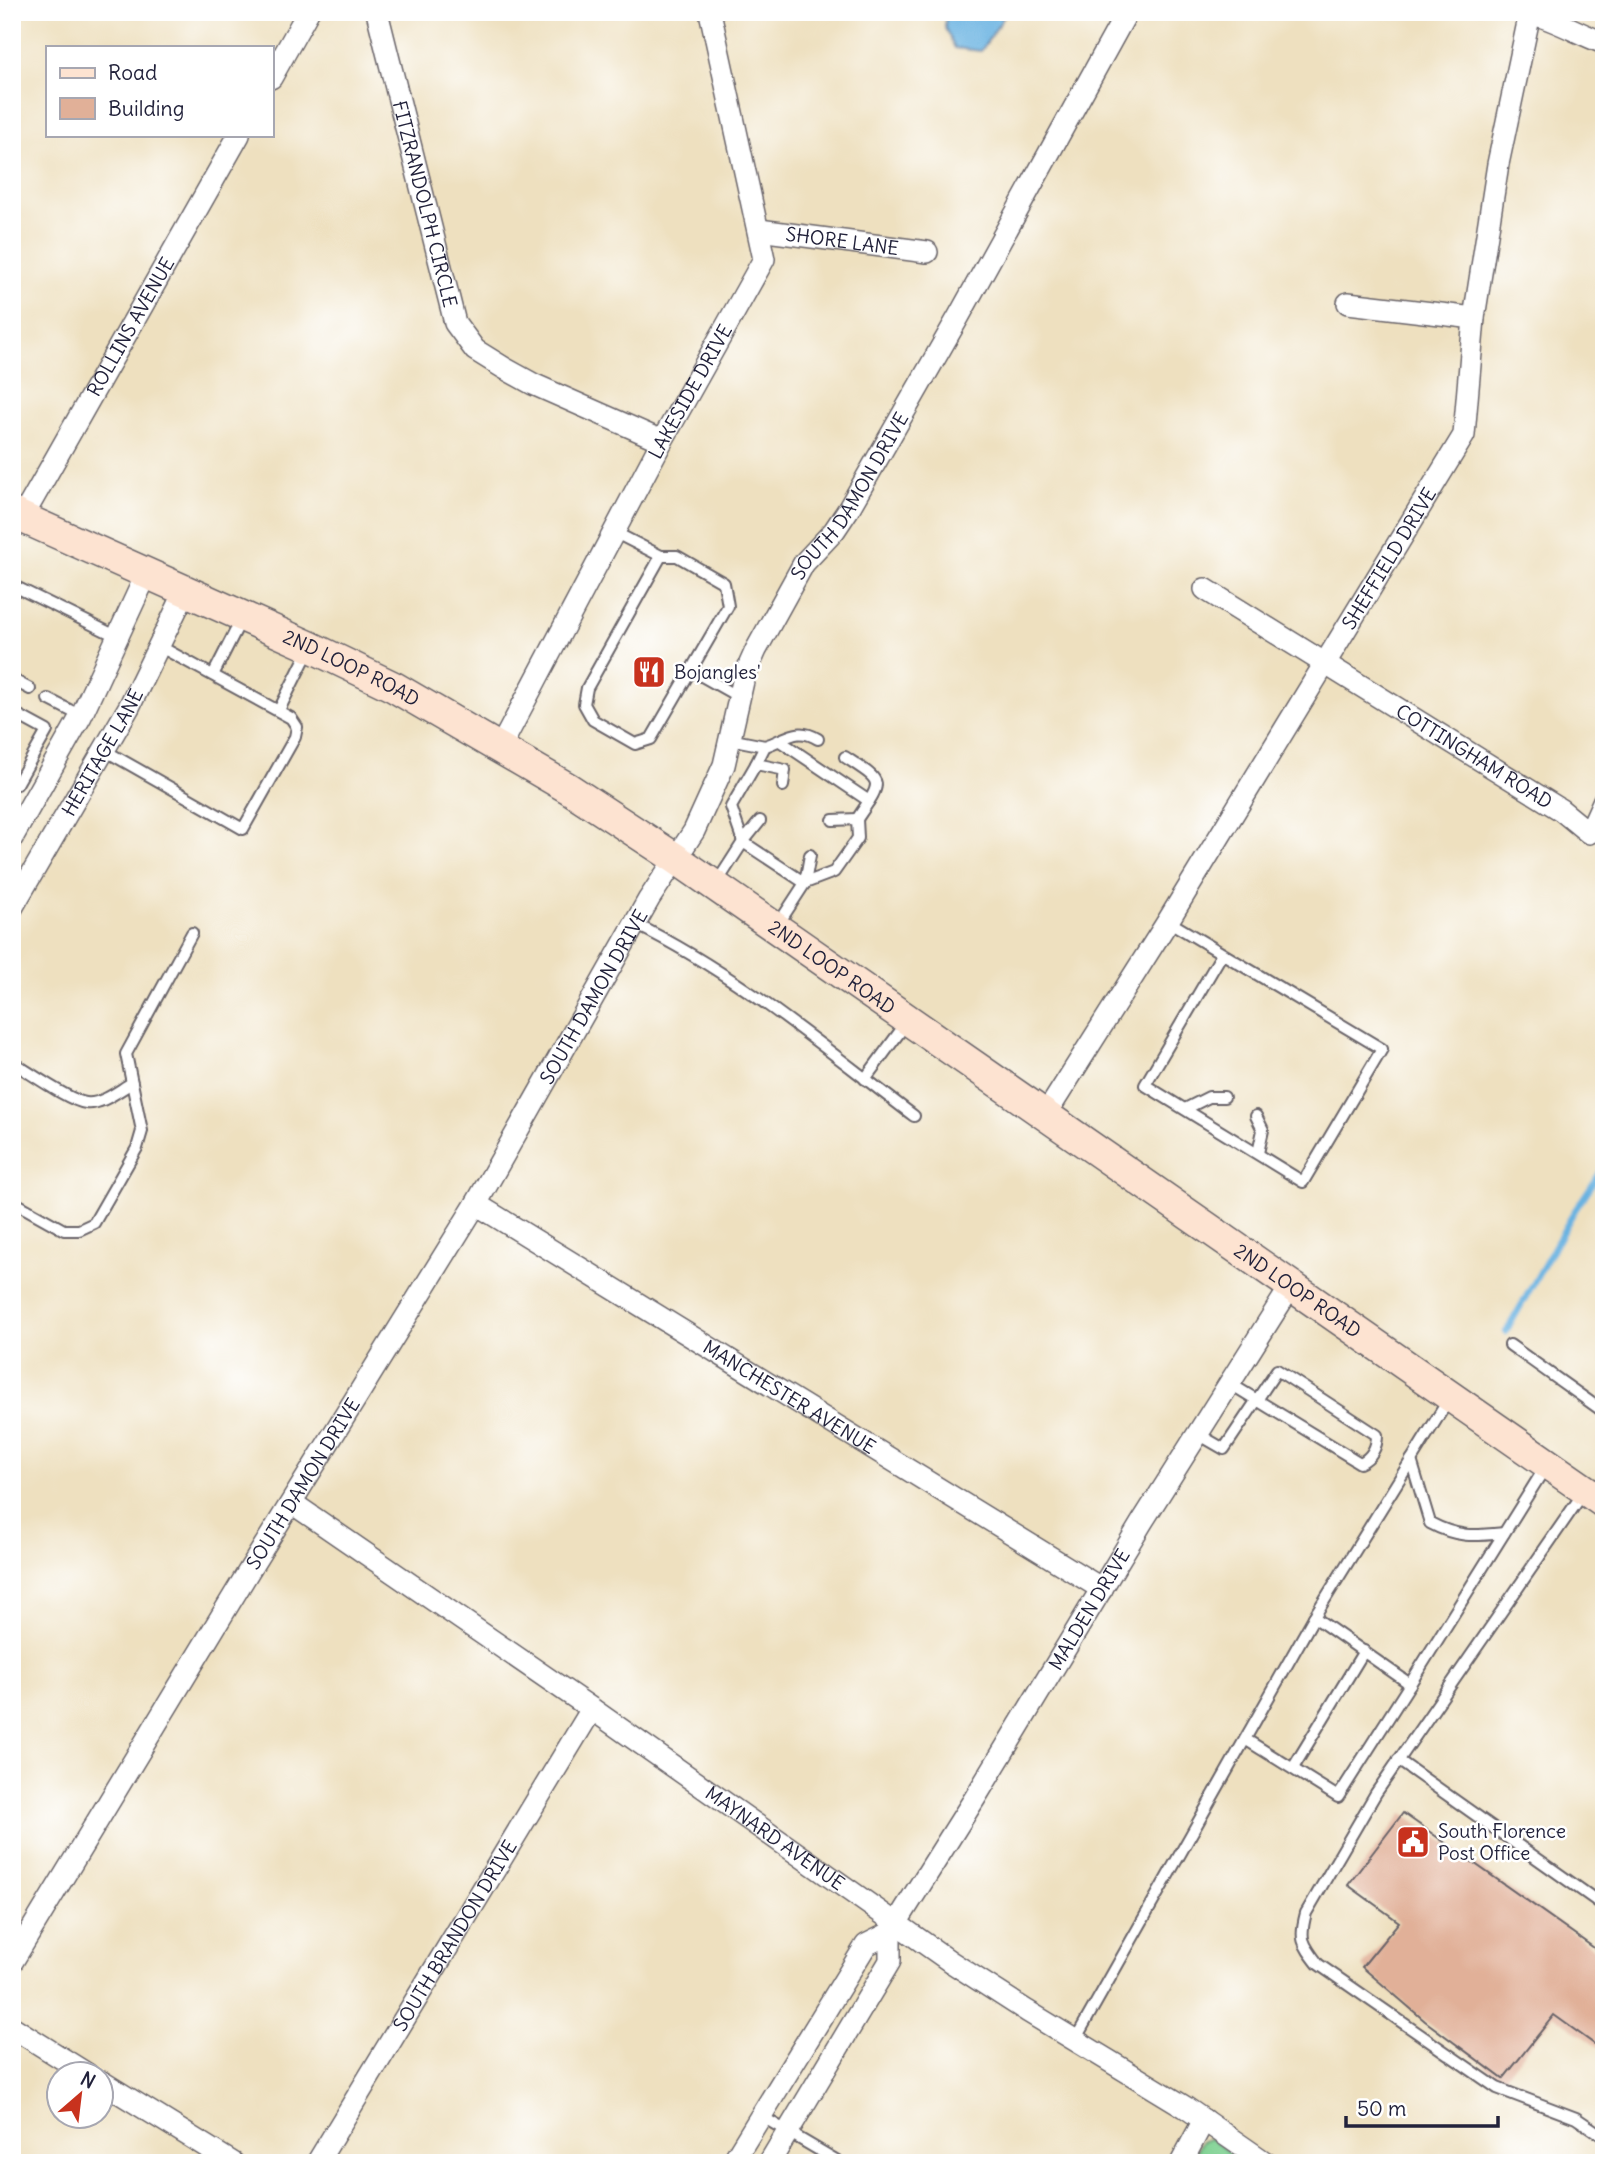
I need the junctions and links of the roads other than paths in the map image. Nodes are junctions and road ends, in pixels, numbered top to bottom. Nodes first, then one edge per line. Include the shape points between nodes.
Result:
1 (308, 12) edge
2 (377, 12) edge
3 (710, 12) edge
4 (1128, 12) edge
5 (1604, 43) edge
6 (273, 74) edge
7 (238, 136) edge
8 (759, 230) junction
9 (927, 252) dead end
10 (1348, 303) dead end
11 (1474, 318) junction
12 (662, 441) junction
13 (17, 515) edge
14 (614, 532) junction
15 (661, 556) junction
16 (147, 573) junction
17 (12, 584) edge
18 (1205, 589) dead end
19 (186, 590) junction
20 (243, 616) junction
21 (118, 637) junction
22 (159, 646) junction
23 (311, 647) junction
24 (1325, 664) junction
25 (691, 670) junction
26 (213, 675) junction
27 (12, 676) edge
28 (30, 689) dead end
29 (739, 697) junction
30 (48, 699) dead end
31 (279, 710) junction
32 (12, 712) edge
33 (81, 716) junction
34 (729, 739) junction
35 (818, 739) dead end
36 (780, 741) junction
37 (765, 746) junction
38 (500, 748) junction
39 (104, 750) junction
40 (797, 752) junction
41 (845, 757) dead end
42 (757, 764) junction
43 (785, 770) junction
44 (15, 782) edge
45 (783, 786) dead end
46 (37, 794) junction
47 (1604, 800) edge
48 (869, 801) junction
49 (857, 819) junction
50 (833, 820) dead end
51 (760, 821) dead end
52 (12, 838) edge
53 (743, 842) junction
54 (810, 855) dead end
55 (675, 858) junction
56 (805, 883) junction
57 (715, 886) junction
58 (12, 908) edge
59 (1168, 921) junction
60 (635, 924) junction
61 (775, 928) junction
62 (192, 933) dead end
63 (1222, 954) junction
64 (908, 1020) junction
65 (12, 1062) edge
66 (865, 1079) junction
67 (132, 1083) junction
68 (1224, 1097) dead end
69 (1185, 1109) junction
70 (1046, 1114) junction
71 (914, 1116) dead end
72 (1256, 1116) dead end
73 (1258, 1153) junction
74 (12, 1201) edge
75 (476, 1204) junction
76 (1291, 1286) junction
77 (1510, 1345) dead end
78 (1229, 1383) junction
79 (1450, 1396) junction
80 (1257, 1399) junction
81 (1604, 1412) edge
82 (1198, 1434) junction
83 (1411, 1460) junction
84 (1548, 1464) junction
85 (1595, 1496) edge
86 (292, 1503) junction
87 (1504, 1533) junction
88 (1101, 1589) junction
89 (1314, 1617) junction
90 (1364, 1651) junction
91 (1410, 1684) junction
92 (592, 1709) junction
93 (1245, 1739) junction
94 (1398, 1760) junction
95 (1293, 1768) junction
96 (1604, 1906) edge
97 (893, 1928) junction
98 (12, 1962) edge
99 (12, 2027) edge
100 (1075, 2040) junction
101 (65, 2060) edge
102 (116, 2091) edge
103 (761, 2116) junction
104 (1204, 2120) junction
105 (787, 2132) junction
106 (1604, 2137) edge
107 (233, 2163) edge
108 (317, 2163) edge
109 (732, 2163) edge
110 (769, 2163) edge
111 (842, 2163) edge
112 (1181, 2163) edge
113 (1266, 2163) edge

1 - 6 street
2 - 12 street, FITZRANDOLPH CIRCLE via 455,323 475,350 504,368
3 - 8 street, LAKESIDE DRIVE
4 - 29 street, SOUTH DAMON DRIVE via 873,467 834,531 804,563 776,612
5 - 11 street, SHEFFIELD DRIVE via 1530,12 1498,164
7 - 13 street, ROLLINS AVENUE
8 - 9 street, SHORE LANE
8 - 12 street, LAKESIDE DRIVE via 764,259
10 - 11 street
11 - 24 street, SHEFFIELD DRIVE via 1464,435
12 - 14 street, LAKESIDE DRIVE
13 - 16 main road, 2ND LOOP ROAD
14 - 15 lane
14 - 38 street, LAKESIDE DRIVE
15 - 25 lane via 677,556 724,583 728,606
15 - 25 lane via 587,688 584,704 593,720 635,744 651,739
16 - 19 main road, 2ND LOOP ROAD
16 - 21 street, HERITAGE LANE
17 - 21 lane
18 - 24 street
19 - 20 main road, 2ND LOOP ROAD
19 - 22 street, HERITAGE LANE
20 - 23 main road, 2ND LOOP ROAD
20 - 26 lane
21 - 33 street, HERITAGE LANE
22 - 26 lane
22 - 39 street, HERITAGE LANE
23 - 31 lane
23 - 38 main road, 2ND LOOP ROAD via 394,687
24 - 47 street, COTTINGHAM ROAD via 1561,810 1589,833
24 - 59 street, SHEFFIELD DRIVE
25 - 29 lane
26 - 31 lane
27 - 28 lane
29 - 34 street, SOUTH DAMON DRIVE
30 - 33 lane
31 - 39 lane via 297,727 295,737 243,829
32 - 44 lane via 47,731
33 - 46 street, HERITAGE LANE
34 - 37 lane
34 - 55 street, SOUTH DAMON DRIVE via 710,797
35 - 36 lane via 801,732
36 - 37 lane
36 - 40 lane
37 - 42 lane
38 - 55 main road, 2ND LOOP ROAD
39 - 58 street, HERITAGE LANE
40 - 43 lane
40 - 48 lane
41 - 48 lane via 875,777
42 - 43 lane
42 - 53 lane via 731,807
43 - 45 lane
44 - 46 lane
46 - 52 street, HERITAGE LANE
48 - 49 lane
49 - 50 lane
49 - 56 lane via 858,838 834,872
51 - 53 lane
53 - 56 lane
53 - 57 lane
54 - 56 lane
55 - 57 main road, 2ND LOOP ROAD
55 - 60 street, SOUTH DAMON DRIVE
56 - 61 lane
57 - 61 main road, 2ND LOOP ROAD
59 - 63 lane
59 - 70 street, SHEFFIELD DRIVE
60 - 66 lane via 695,956
60 - 75 street, SOUTH DAMON DRIVE
61 - 64 main road, 2ND LOOP ROAD
62 - 67 lane via 126,1054
63 - 69 lane via 1145,1085
63 - 73 lane via 1382,1049 1303,1182
64 - 66 lane
64 - 70 main road, 2ND LOOP ROAD
65 - 67 lane via 87,1104
66 - 71 lane
67 - 74 lane via 142,1131 94,1223 64,1230
68 - 69 lane via 1209,1097
69 - 73 lane
70 - 76 main road, 2ND LOOP ROAD
72 - 73 lane via 1263,1130
75 - 86 street, SOUTH DAMON DRIVE
75 - 88 street, MANCHESTER AVENUE
76 - 78 street, MALDEN DRIVE
76 - 79 main road, 2ND LOOP ROAD
77 - 81 lane
78 - 80 lane
78 - 82 street, MALDEN DRIVE
79 - 83 lane
79 - 84 main road, 2ND LOOP ROAD
80 - 80 lane via 1360,1463 1368,1459 1377,1443 1377,1435 1277,1370
80 - 82 lane via 1224,1449
82 - 88 street, MALDEN DRIVE
83 - 87 lane via 1430,1523 1468,1536
83 - 89 lane
84 - 85 main road, 2ND LOOP ROAD
84 - 87 lane
85 - 94 lane
86 - 92 street, MAYNARD AVENUE
86 - 98 street, SOUTH DAMON DRIVE
87 - 91 lane
88 - 97 street, MALDEN DRIVE
89 - 90 lane
89 - 93 lane
90 - 91 lane
90 - 95 lane
91 - 95 lane via 1338,1797
92 - 97 street, MAYNARD AVENUE
92 - 108 street, SOUTH BRANDON DRIVE
93 - 95 lane
93 - 100 lane
94 - 96 lane
94 - 106 lane via 1306,1913 1303,1944 1318,1964 1497,2088 1576,2118
97 - 100 street, MAYNARD AVENUE
97 - 103 street, MALDEN DRIVE via 866,1945
97 - 105 street, MALDEN DRIVE via 890,1961
99 - 101 street
100 - 104 street, MAYNARD AVENUE
102 - 107 street
103 - 105 lane
103 - 109 street, MALDEN DRIVE
104 - 112 street
104 - 113 street, MAYNARD AVENUE
105 - 110 street, MALDEN DRIVE
105 - 111 lane

